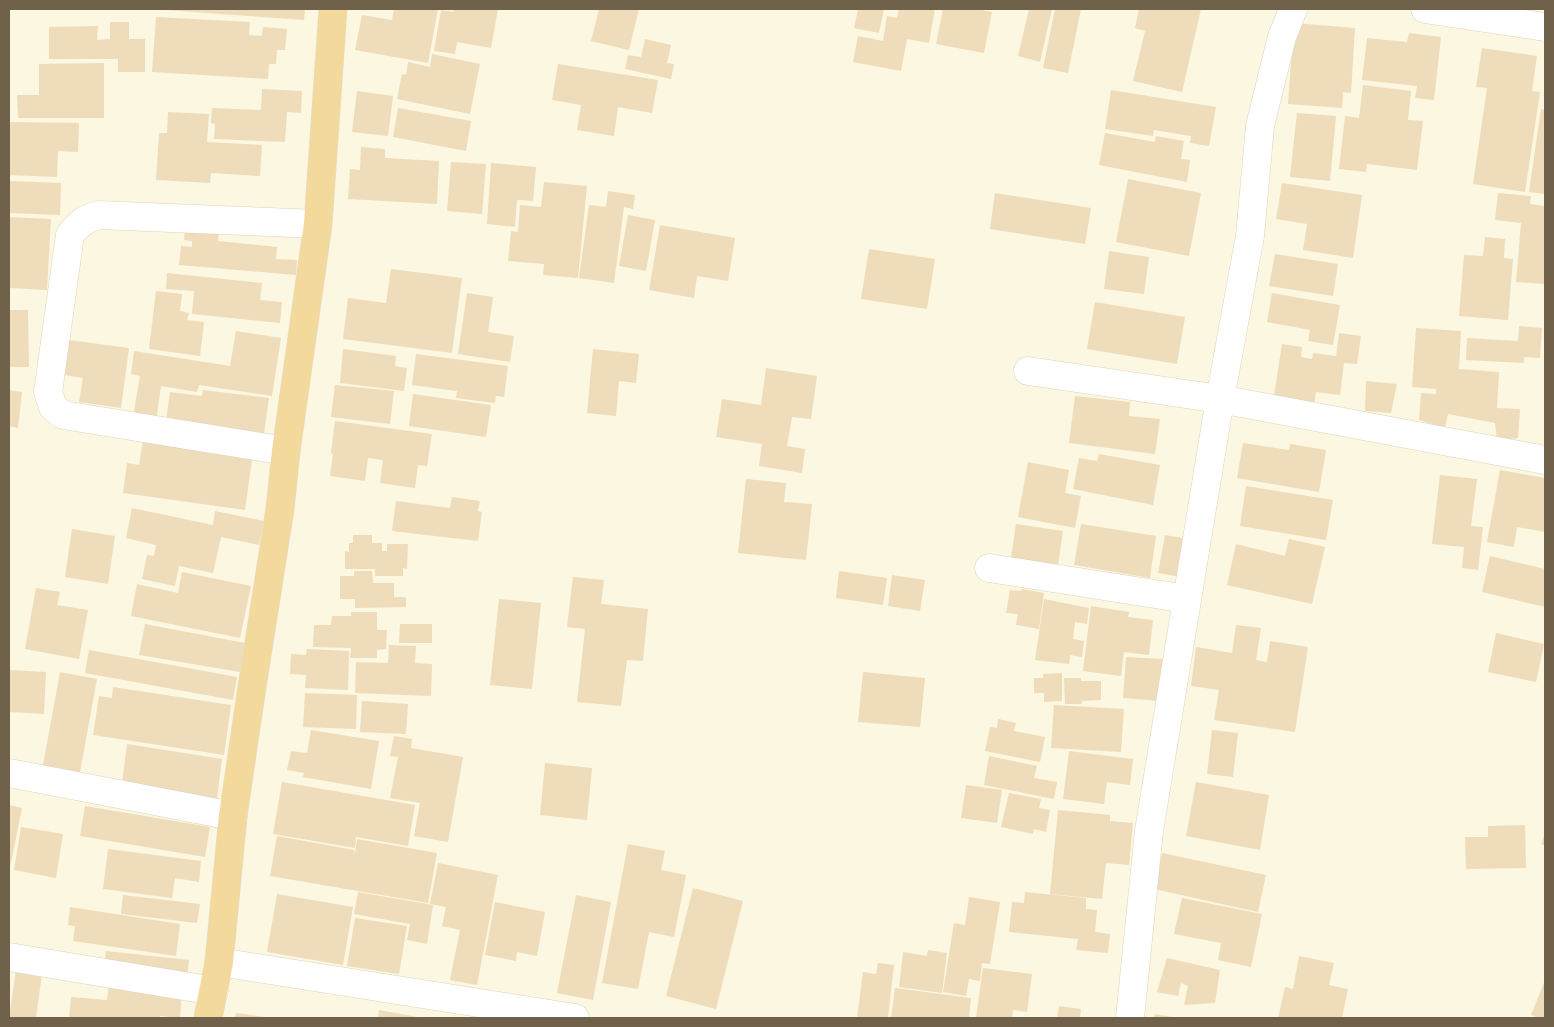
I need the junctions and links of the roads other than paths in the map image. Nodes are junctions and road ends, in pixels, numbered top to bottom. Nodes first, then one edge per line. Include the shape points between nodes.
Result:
1 (333, 9) edge
2 (1293, 9) edge
3 (1425, 9) edge
4 (1545, 27) edge
5 (318, 224) junction
6 (1028, 371) dead end
7 (1220, 399) junction
8 (286, 451) junction
9 (1545, 460) edge
10 (989, 568) dead end
11 (1187, 599) junction
12 (9, 773) edge
13 (233, 816) junction
14 (9, 957) edge
15 (219, 962) junction
16 (214, 991) junction
17 (208, 1018) edge
18 (575, 1018) edge
19 (1130, 1018) edge

1 - 5 highway
2 - 7 street via 1282,37 1260,126 1250,236
3 - 4 street
5 - 8 highway
5 - 8 street via 98,215 86,218 70,235 48,392 53,406 63,415
6 - 7 street
7 - 9 street
7 - 11 street
8 - 13 highway
10 - 11 street
11 - 19 street via 1149,831
12 - 13 street
13 - 15 highway
14 - 16 street
15 - 16 highway
15 - 18 street
16 - 17 highway

